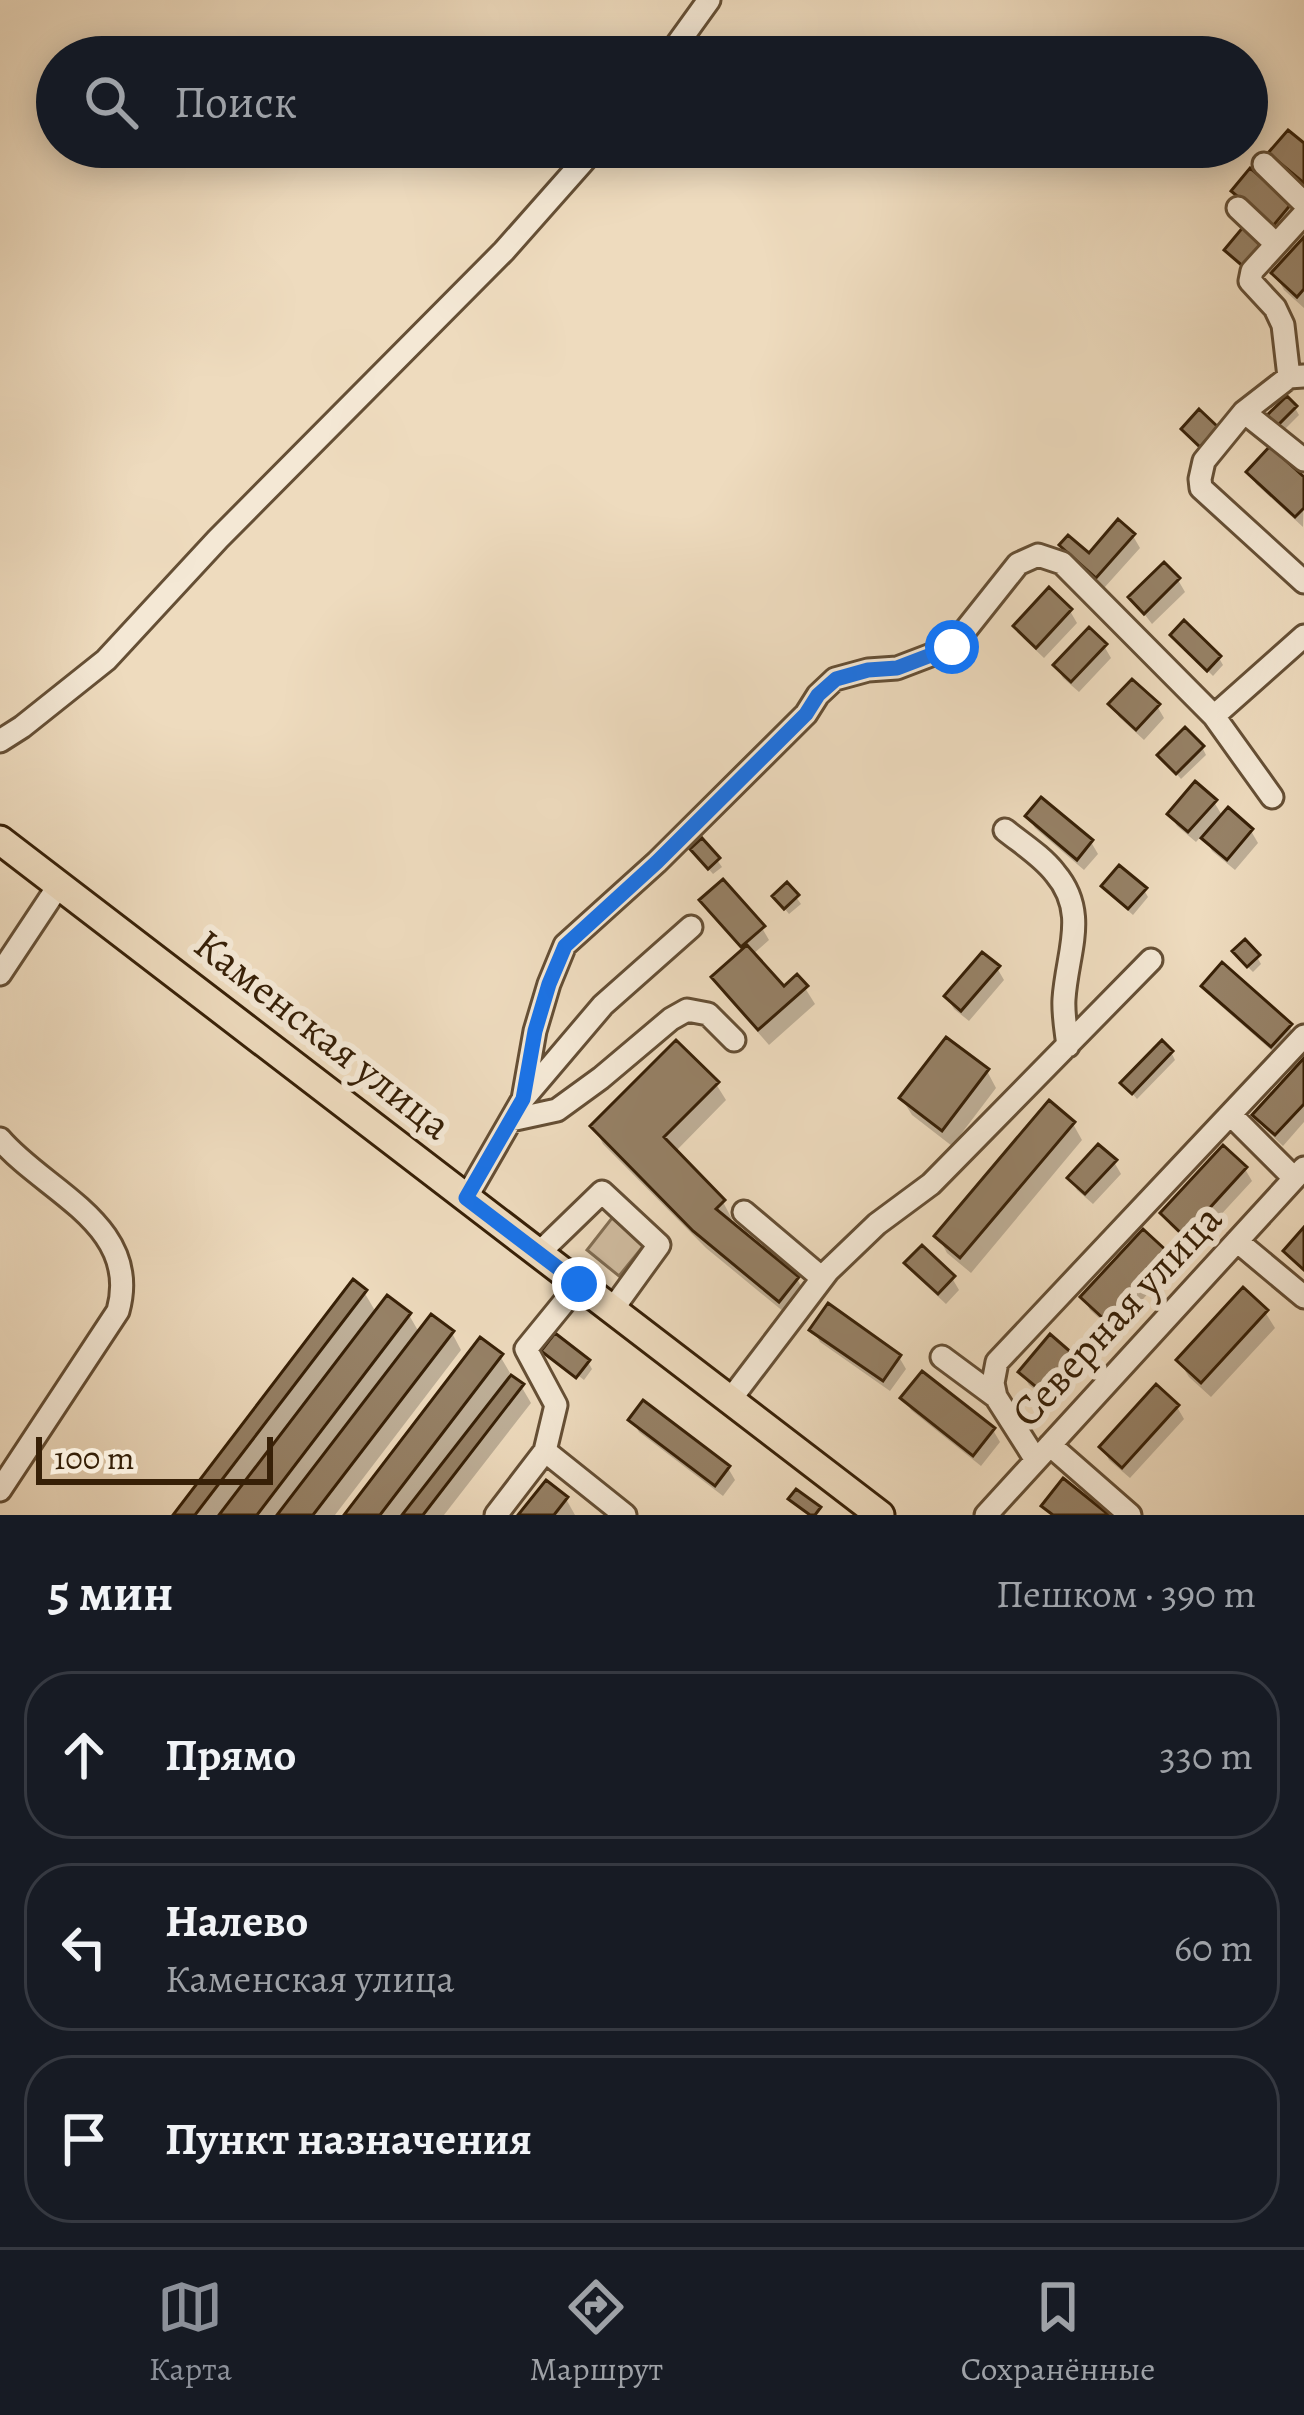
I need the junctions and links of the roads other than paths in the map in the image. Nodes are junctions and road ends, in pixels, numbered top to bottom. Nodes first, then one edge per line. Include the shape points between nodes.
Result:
1 (709, 0) edge
2 (683, 36) edge
3 (578, 168) edge
4 (1268, 168) edge
5 (1304, 203) edge
6 (1238, 208) dead end
7 (1304, 214) edge
8 (1276, 244) junction
9 (1296, 377) edge
10 (1244, 412) junction
11 (1304, 460) edge
12 (1304, 582) edge
13 (1304, 636) edge
14 (1210, 712) junction
15 (0, 741) edge
16 (1272, 797) dead end
17 (1005, 830) dead end
18 (0, 840) edge
19 (59, 885) junction
20 (691, 927) dead end
21 (1150, 960) dead end
22 (0, 974) edge
23 (1304, 1036) edge
24 (734, 1040) dead end
25 (1068, 1046) junction
26 (523, 1099) junction
27 (1231, 1115) junction
28 (511, 1120) junction
29 (0, 1139) edge
30 (1299, 1173) edge
31 (466, 1198) junction
32 (743, 1212) dead end
33 (1237, 1241) junction
34 (538, 1254) junction
35 (822, 1278) junction
36 (579, 1284) junction
37 (1304, 1298) edge
38 (612, 1310) junction
39 (941, 1357) dead end
40 (996, 1397) junction
41 (730, 1400) junction
42 (545, 1451) junction
43 (1043, 1452) junction
44 (0, 1490) edge
45 (496, 1515) edge
46 (625, 1515) edge
47 (880, 1515) edge
48 (986, 1515) edge
49 (1130, 1515) edge

1 - 2 street
3 - 15 street via 106,660
4 - 5 street
6 - 8 street
7 - 8 street
8 - 9 street via 1250,281 1275,308
9 - 10 street
10 - 11 street
10 - 12 street via 1204,461 1201,488
13 - 14 street
14 - 16 street
14 - 26 street via 1062,563 1038,556 1018,565 952,647 836,679 565,946 535,1031
17 - 25 street via 1055,872 1072,900
18 - 19 main road, Каменская улица
19 - 22 street
19 - 31 main road, Каменская улица
20 - 26 street via 603,1005
21 - 25 street
23 - 27 street
24 - 28 street via 708,1014 687,1010 556,1110
25 - 35 street via 931,1184
26 - 28 street
27 - 30 street
27 - 40 street via 997,1363
28 - 31 street
29 - 44 street via 96,1221 123,1290 118,1311
30 - 33 street, Северная улица
31 - 34 main road, Каменская улица
32 - 35 street
33 - 37 street
33 - 43 street, Северная улица
34 - 36 main road, Каменская улица
34 - 38 street via 602,1192 658,1246
35 - 41 street
36 - 38 main road, Каменская улица
36 - 42 street via 526,1348 556,1405
38 - 41 main road, Каменская улица
39 - 40 street
40 - 43 street
41 - 47 main road, Каменская улица
42 - 45 street
42 - 46 street
43 - 48 street, Северная улица
43 - 49 street

